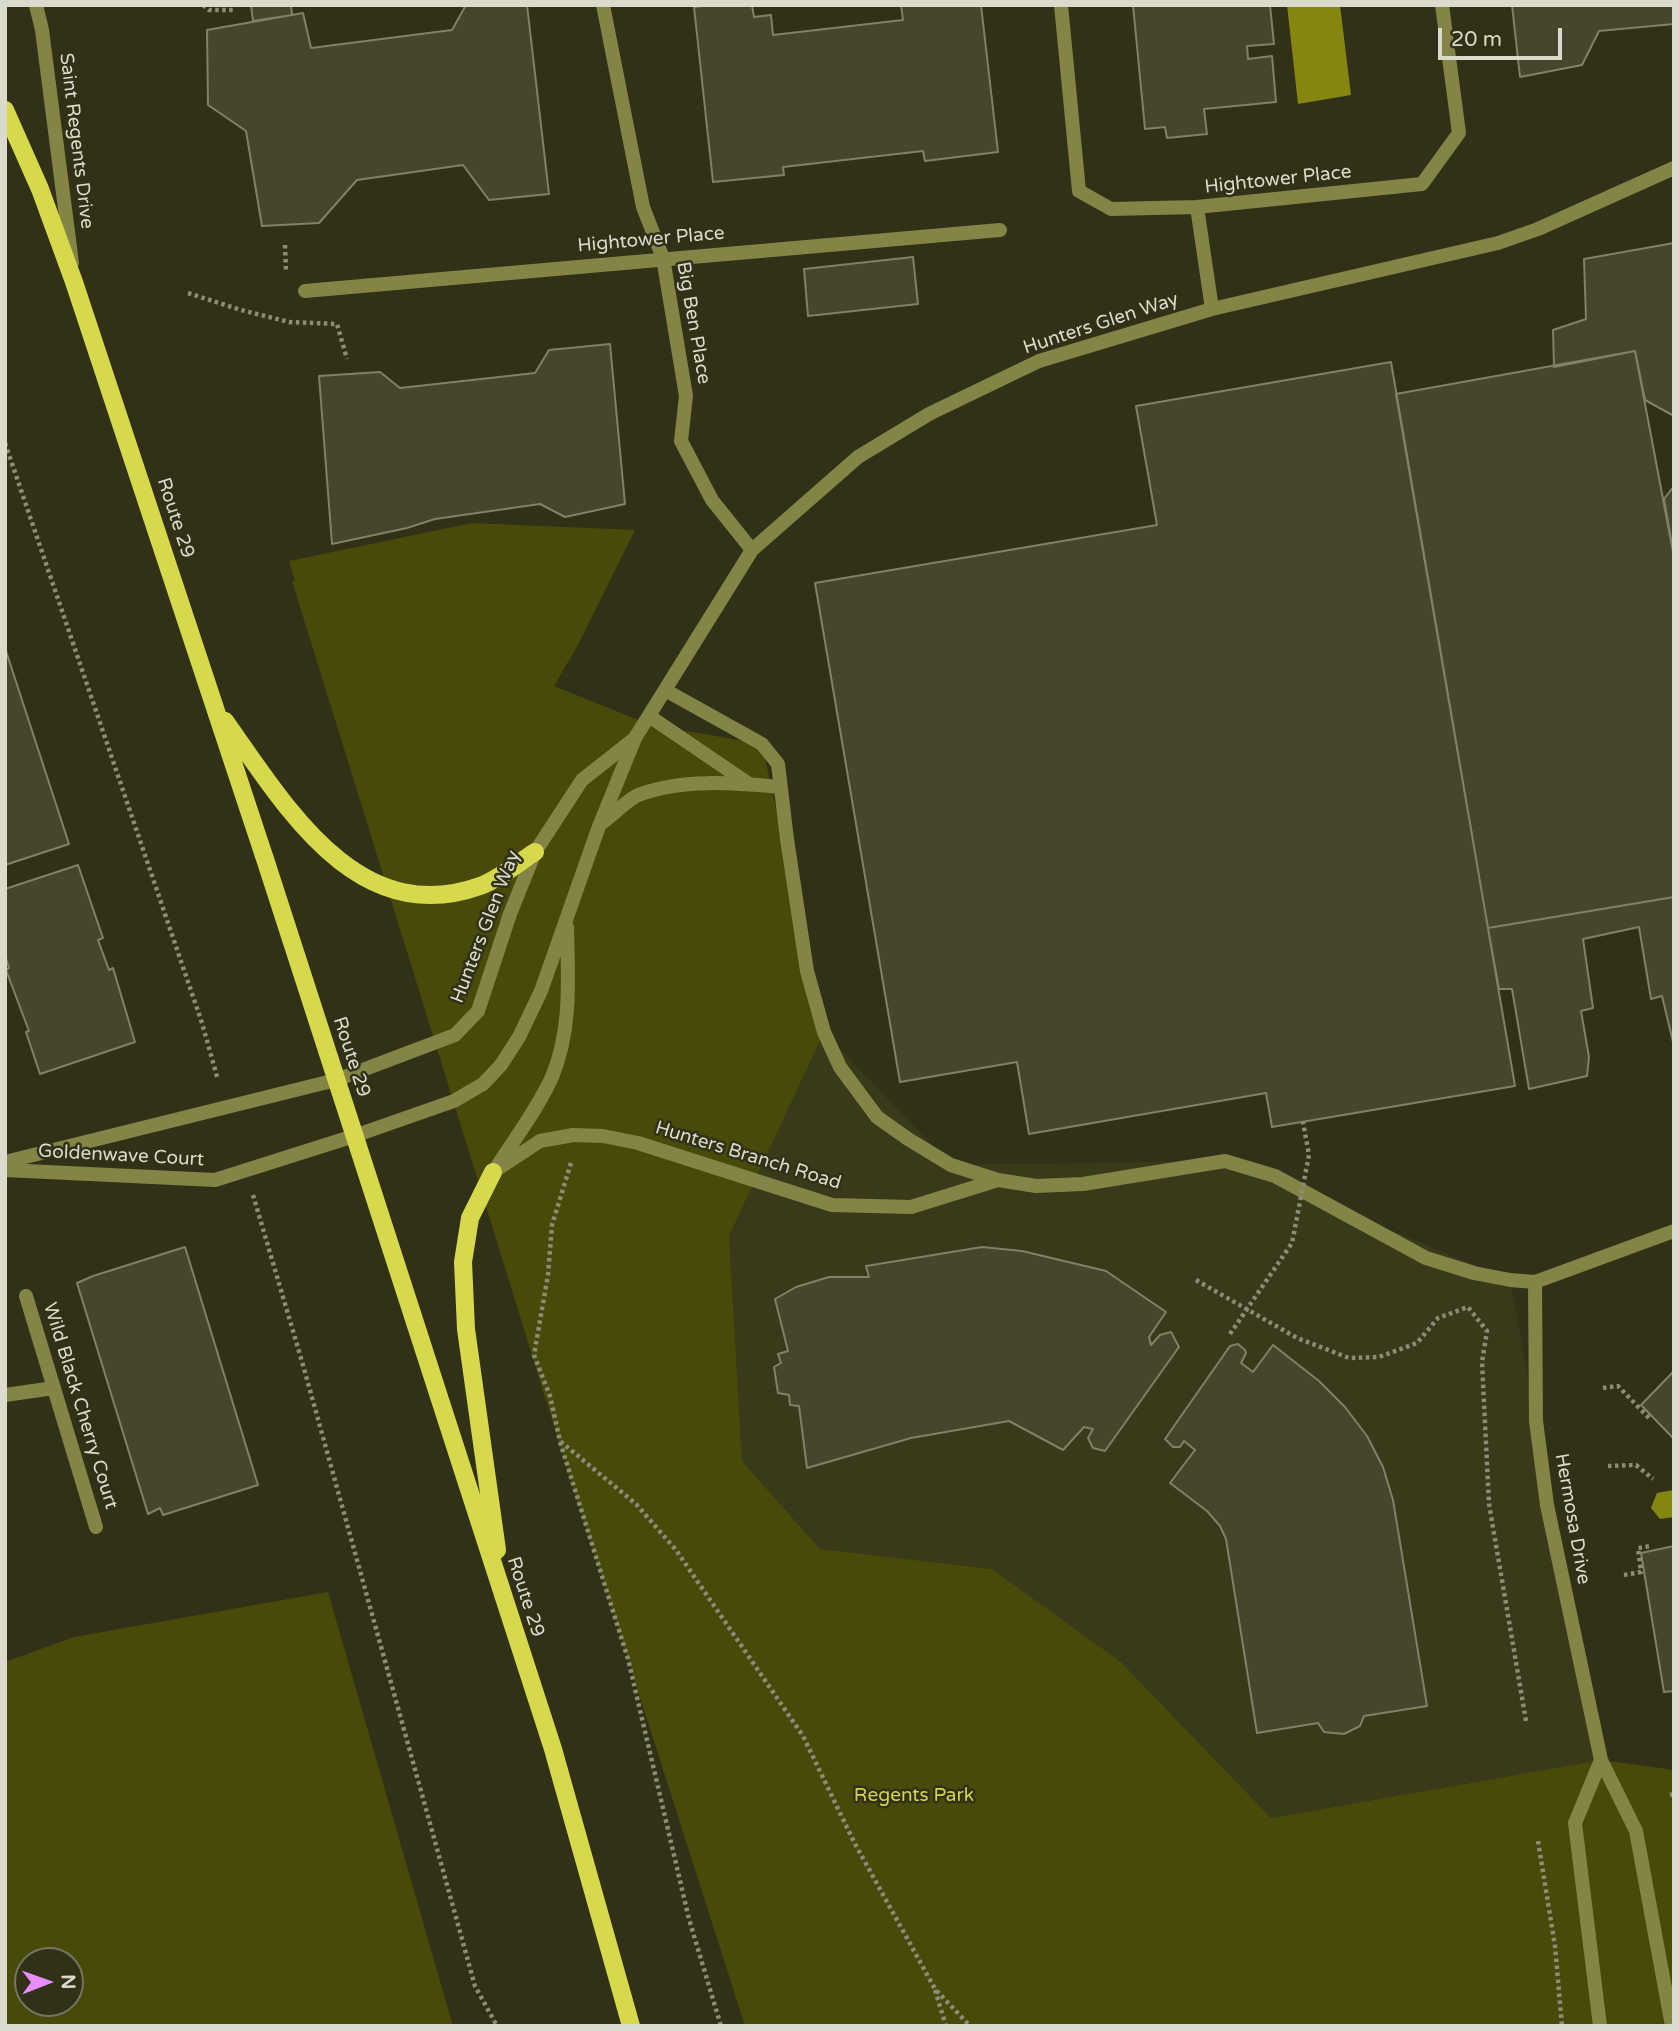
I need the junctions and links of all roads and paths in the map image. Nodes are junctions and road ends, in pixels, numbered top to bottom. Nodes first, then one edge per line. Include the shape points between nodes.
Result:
1 (36, 5) edge
2 (203, 5) edge
3 (603, 5) edge
4 (1061, 5) edge
5 (1442, 5) edge
6 (234, 10) dead end
7 (5, 110) edge
8 (1674, 168) edge
9 (1197, 207) junction
10 (1000, 230) dead end
11 (663, 258) junction
12 (75, 282) junction
13 (305, 290) dead end
14 (188, 293) dead end
15 (1212, 309) junction
16 (347, 359) dead end
17 (5, 443) edge
18 (752, 550) junction
19 (665, 690) junction
20 (215, 707) junction
21 (649, 716) junction
22 (635, 738) junction
23 (749, 784) junction
24 (780, 787) junction
25 (600, 824) junction
26 (535, 852) junction
27 (566, 918) junction
28 (202, 1023) dead end
29 (336, 1080) junction
30 (1303, 1122) dead end
31 (354, 1136) junction
32 (575, 1152) dead end
33 (5, 1162) edge
34 (5, 1170) edge
35 (493, 1172) junction
36 (998, 1180) junction
37 (256, 1205) dead end
38 (1674, 1231) edge
39 (1196, 1279) dead end
40 (1535, 1282) junction
41 (26, 1296) dead end
42 (1230, 1334) dead end
43 (54, 1388) junction
44 (1603, 1388) dead end
45 (5, 1395) edge
46 (1649, 1418) dead end
47 (560, 1441) junction
48 (1608, 1466) dead end
49 (1653, 1479) dead end
50 (96, 1527) dead end
51 (1651, 1546) dead end
52 (1625, 1575) dead end
53 (504, 1599) junction
54 (1527, 1721) dead end
55 (1601, 1760) junction
56 (1538, 1842) dead end
57 (935, 1989) junction
58 (497, 2026) edge
59 (631, 2026) edge
60 (721, 2026) edge
61 (946, 2026) edge
62 (970, 2026) edge
63 (1563, 2026) edge
64 (1600, 2026) edge
65 (1672, 2026) edge

1 - 12 street, Saint Regents Drive
2 - 6 path via 209,10
3 - 11 street, Big Ben Place via 643,207
4 - 9 street, Hightower Place via 1079,191 1111,209
5 - 9 street, Hightower Place via 1459,133 1423,184
7 - 12 main road, Route 29
8 - 15 street, Hunters Glen Way via 1498,243
9 - 15 street
10 - 11 street, Hightower Place
11 - 13 street, Hightower Place
11 - 18 street, Big Ben Place via 686,396 681,441 712,500
12 - 20 main road, Route 29
14 - 16 path via 289,322 337,324
15 - 18 street, Hunters Glen Way via 1039,361 929,414 858,457
17 - 28 path
18 - 19 street, Hunters Glen Way
19 - 21 street, Hunters Glen Way
19 - 24 street, Hunters Branch Road via 762,744 778,764
20 - 26 main road via 292,813 342,864 377,884 414,895 448,894 482,885
20 - 29 main road, Route 29
21 - 22 street, Hunters Glen Way
21 - 23 street
22 - 25 street, Hunters Glen Way
22 - 26 street, Hunters Glen Way via 582,780
23 - 24 street
23 - 25 street via 662,788 636,796
24 - 36 street, Hunters Branch Road via 807,971 824,1032 840,1067 877,1116 908,1139 951,1165
25 - 27 street, Hunters Glen Way
26 - 29 street, Hunters Glen Way via 478,1011 455,1035
27 - 31 street, Hunters Glen Way via 519,1037 483,1084 454,1101
27 - 35 street, Hunters Glen Way via 569,995 552,1076
29 - 31 main road, Route 29
29 - 33 street, Goldenwave Court
30 - 42 path, bridge via 1309,1155 1292,1243
31 - 34 street, Goldenwave Court via 215,1180
31 - 53 main road, Route 29
32 - 47 path via 552,1225 534,1355
35 - 36 street, Hunters Branch Road via 540,1141 573,1135 638,1143 832,1205 911,1207
35 - 53 main road via 470,1218 463,1262 466,1329
36 - 40 street, Hunters Branch Road via 1036,1186 1083,1184 1225,1161 1275,1176 1426,1258 1474,1273
37 - 58 path via 475,1986
38 - 40 street, Hunters Branch Road
39 - 54 path via 1297,1338 1349,1358 1379,1357 1417,1343 1438,1318 1468,1307 1487,1331 1482,1362 1489,1504
40 - 55 street, Hermosa Drive via 1536,1421 1547,1505
41 - 43 street, Wild Black Cherry Court
43 - 45 street
43 - 50 street, Wild Black Cherry Court
44 - 46 path via 1618,1386
47 - 57 path via 636,1504 676,1550 803,1736 854,1842
47 - 60 path via 628,1659 682,1892
48 - 49 path via 1636,1465
51 - 52 path via 1638,1549 1641,1572
53 - 59 main road, Route 29
55 - 64 street via 1575,1823
55 - 65 street, Hermosa Drive via 1636,1831
56 - 63 path
57 - 61 path
57 - 62 path

